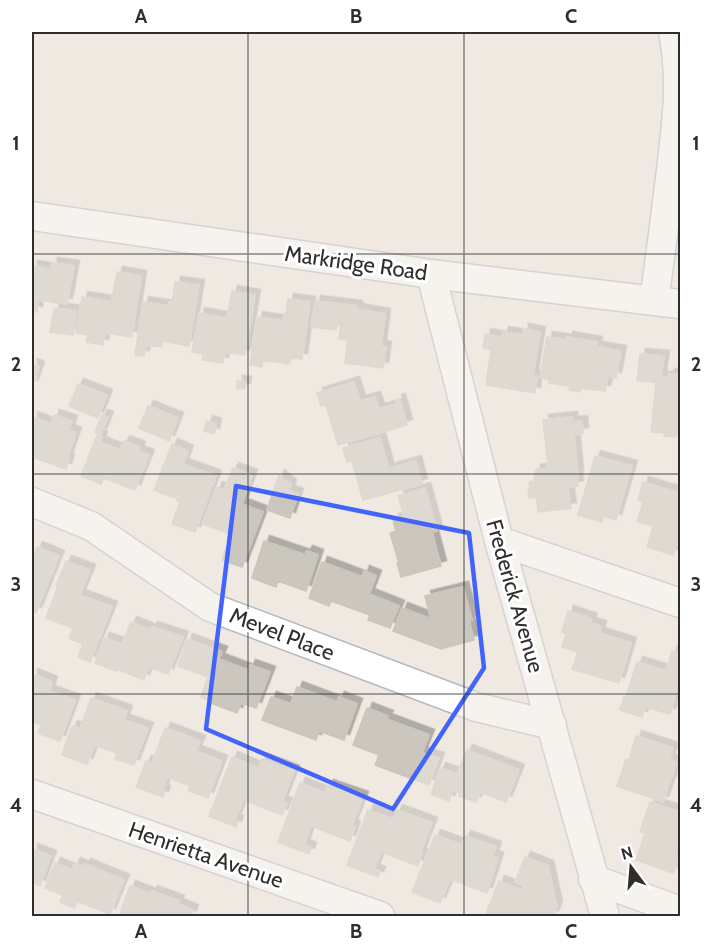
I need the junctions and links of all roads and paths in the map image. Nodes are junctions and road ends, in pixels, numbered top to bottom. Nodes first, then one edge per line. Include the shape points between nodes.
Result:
1 (673, 32) edge
2 (32, 216) edge
3 (431, 274) junction
4 (667, 303) edge
5 (32, 502) edge
6 (499, 541) junction
7 (681, 603) edge
8 (552, 725) junction
9 (32, 794) edge
10 (593, 879) junction
11 (681, 911) edge
12 (380, 916) edge
13 (605, 916) edge

1 - 4 street via 679,84
2 - 3 street, Markridge Road
3 - 4 street, Markridge Road
3 - 6 street, Frederick Avenue
5 - 8 street, Mevel Place via 91,526 210,607 476,707
6 - 7 street
6 - 8 street, Frederick Avenue
8 - 10 street, Frederick Avenue
9 - 12 street, Henrietta Avenue
10 - 11 street
10 - 13 street, Frederick Avenue

